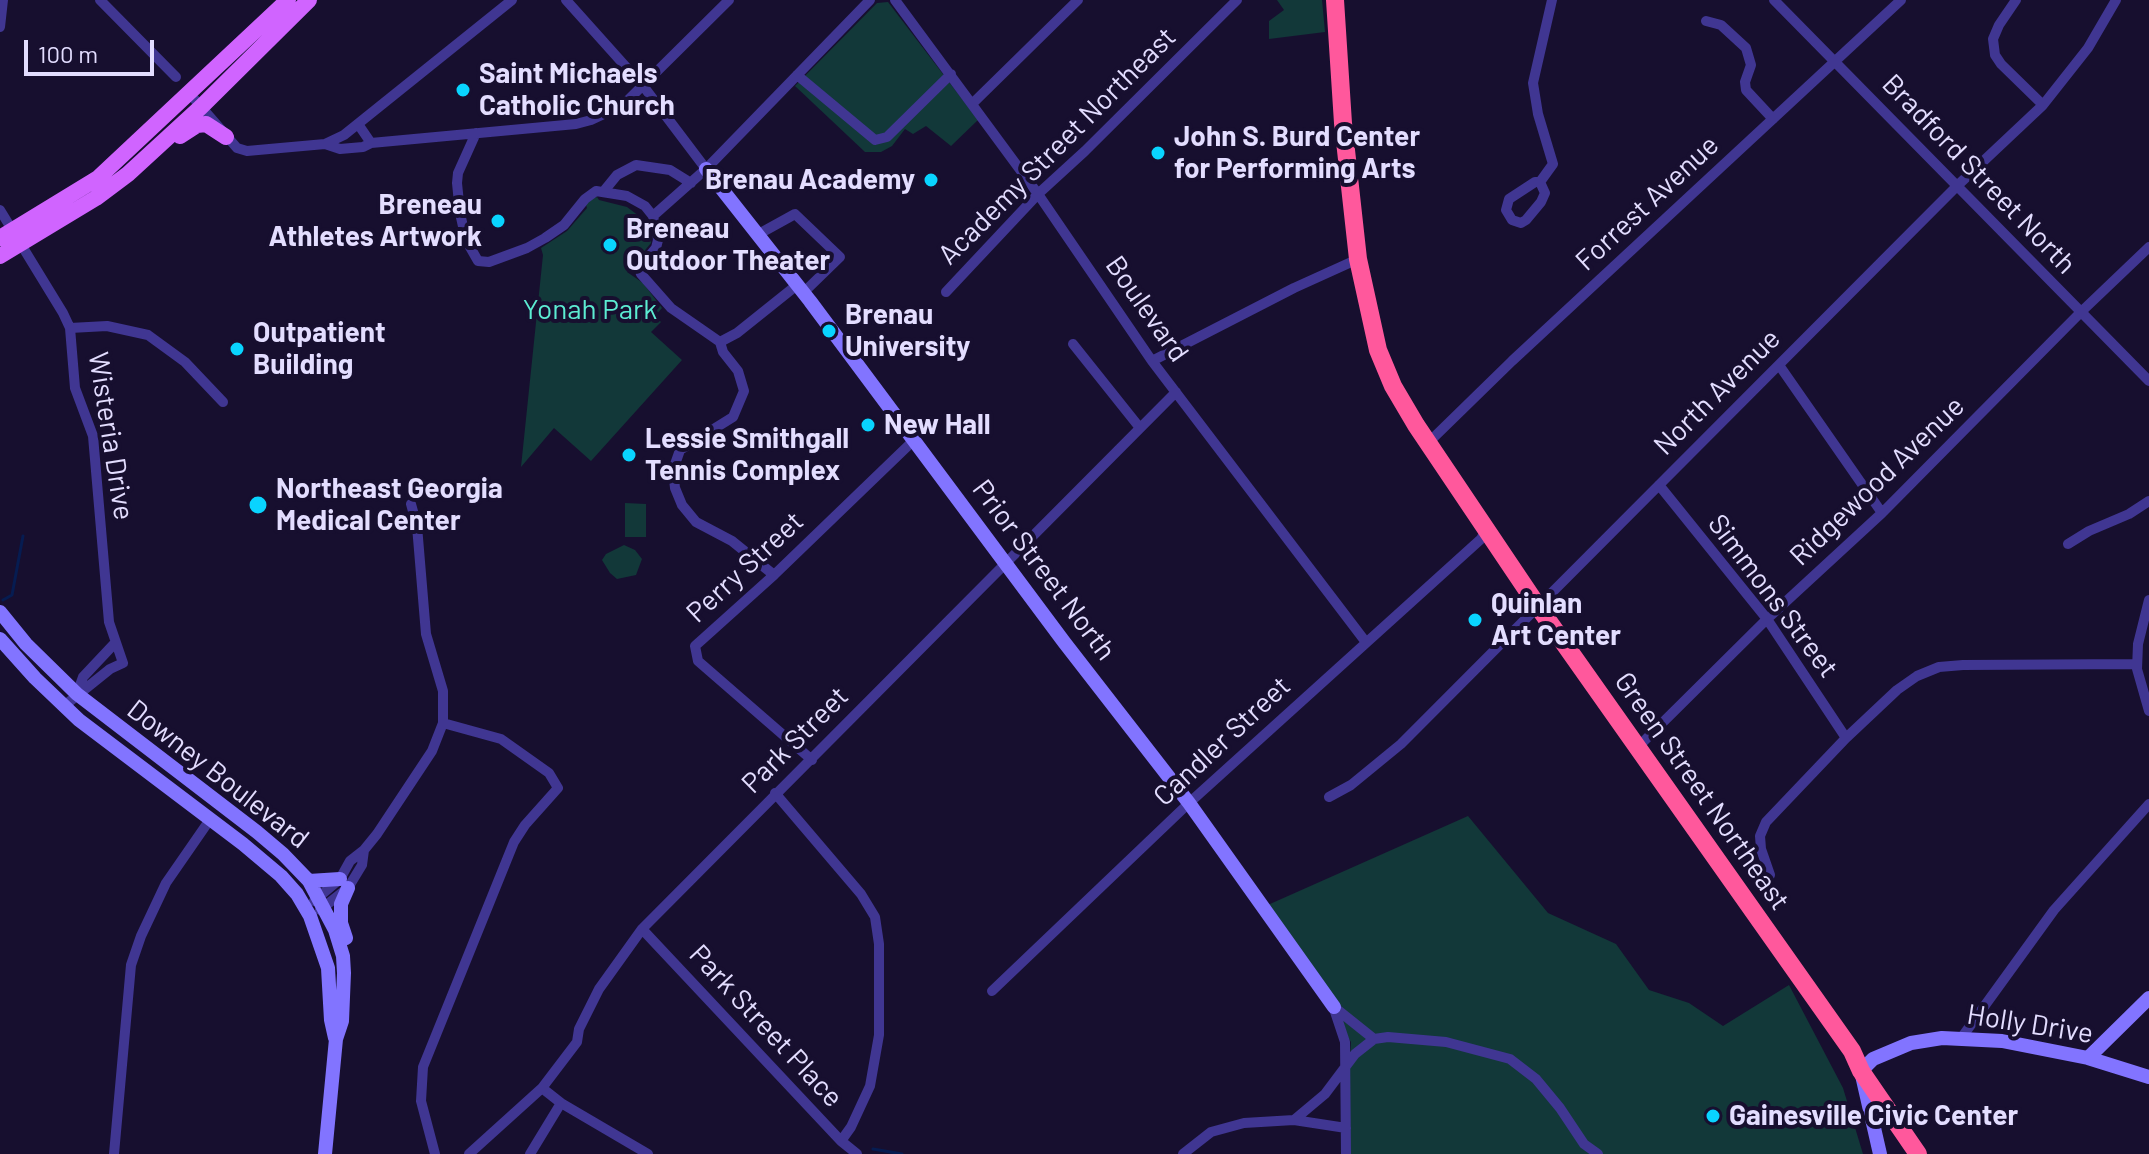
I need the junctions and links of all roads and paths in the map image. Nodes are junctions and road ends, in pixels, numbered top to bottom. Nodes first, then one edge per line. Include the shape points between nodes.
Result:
1 (3, 0) edge
2 (100, 0) edge
3 (288, 0) edge
4 (309, 0) edge
5 (512, 0) edge
6 (566, 0) edge
7 (729, 0) edge
8 (870, 0) edge
9 (895, 0) edge
10 (1078, 0) edge
11 (1237, 0) edge
12 (1335, 0) edge
13 (1552, 0) edge
14 (1774, 0) edge
15 (1901, 0) edge
16 (2016, 0) edge
17 (2116, 0) edge
18 (1706, 21) dead end
19 (0, 27) edge
20 (1835, 62) junction
21 (951, 74) junction
22 (797, 75) junction
23 (176, 77) dead end
24 (644, 87) junction
25 (196, 100) junction
26 (973, 103) junction
27 (2043, 105) junction
28 (1773, 119) junction
29 (358, 124) junction
30 (476, 133) junction
31 (226, 137) junction
32 (371, 143) junction
33 (325, 144) junction
34 (706, 169) junction
35 (128, 174) junction
36 (1540, 182) dead end
37 (691, 183) junction
38 (1958, 185) junction
39 (604, 191) junction
40 (1038, 194) junction
41 (0, 210) edge
42 (653, 216) junction
43 (757, 235) junction
44 (11, 237) edge
45 (2149, 247) edge
46 (0, 256) edge
47 (1358, 259) junction
48 (800, 289) junction
49 (946, 292) dead end
50 (2081, 312) junction
51 (70, 328) junction
52 (720, 342) junction
53 (1073, 344) dead end
54 (1152, 361) junction
55 (1779, 365) junction
56 (2149, 381) edge
57 (1176, 392) junction
58 (223, 402) dead end
59 (1140, 428) junction
60 (913, 441) junction
61 (1428, 443) junction
62 (1659, 485) junction
63 (2149, 501) edge
64 (411, 504) dead end
65 (1882, 513) junction
66 (1486, 530) junction
67 (2068, 544) dead end
68 (1005, 561) junction
69 (774, 575) junction
70 (2149, 600) edge
71 (1537, 605) junction
72 (0, 612) edge
73 (1767, 619) junction
74 (0, 639) edge
75 (1365, 641) junction
76 (115, 643) junction
77 (2137, 664) junction
78 (77, 694) junction
79 (64, 706) junction
80 (2149, 711) edge
81 (443, 723) junction
82 (1846, 738) junction
83 (1637, 748) junction
84 (812, 760) junction
85 (775, 793) junction
86 (1329, 797) dead end
87 (190, 803) junction
88 (219, 803) junction
89 (1189, 803) junction
90 (2149, 804) edge
91 (211, 818) junction
92 (241, 820) junction
93 (1770, 875) dead end
94 (309, 881) junction
95 (344, 883) junction
96 (314, 907) junction
97 (642, 929) junction
98 (344, 973) junction
99 (992, 991) dead end
100 (2149, 998) edge
101 (1334, 1007) junction
102 (1962, 1037) junction
103 (336, 1039) junction
104 (1374, 1039) junction
105 (2088, 1058) junction
106 (1344, 1066) junction
107 (1861, 1071) junction
108 (2149, 1077) edge
109 (542, 1088) junction
110 (561, 1103) junction
111 (1294, 1120) junction
112 (1346, 1128) junction
113 (841, 1141) junction
114 (114, 1154) edge
115 (325, 1154) edge
116 (435, 1154) edge
117 (469, 1154) edge
118 (530, 1154) edge
119 (648, 1154) edge
120 (857, 1154) edge
121 (1183, 1154) edge
122 (1346, 1154) edge
123 (1598, 1154) edge
124 (1880, 1154) edge
125 (1918, 1154) edge

1 - 19 street
2 - 23 street
3 - 25 main road
4 - 25 main road
5 - 29 street
6 - 24 street
7 - 24 street
8 - 22 street
9 - 21 street, Boulevard
10 - 26 street
11 - 40 street, Academy Street Northeast
12 - 47 highway, Green Street Northeast
13 - 36 street via 1533,83 1553,164
14 - 20 street, Bradford Street North
15 - 20 street, Forrest Avenue
16 - 27 street via 1993,39 1995,55
17 - 27 street, North Avenue via 2088,48
18 - 28 street via 1721,25 1746,48 1751,65 1746,90
20 - 28 street, Forrest Avenue
20 - 38 street, Bradford Street North
21 - 22 street via 887,137 875,140
21 - 26 street, Boulevard
22 - 34 street
24 - 30 street via 623,105 591,120
24 - 34 street
25 - 31 street
25 - 35 main road
25 - 44 main road via 98,178
26 - 40 street, Boulevard
27 - 38 street, North Avenue
28 - 61 street, Forrest Avenue
29 - 32 street
29 - 33 street
30 - 32 street
30 - 39 street via 458,173 460,213 468,246 478,261 527,248 564,225 585,199
31 - 33 street via 247,151
31 - 35 main road via 206,124 197,125
32 - 33 street via 340,149
34 - 37 street
34 - 43 main road, Prior Street North
35 - 44 main road via 96,198
37 - 39 street via 670,170 636,165 617,175
37 - 42 street
38 - 50 street, Bradford Street North
38 - 55 street, North Avenue
39 - 42 street via 635,200
40 - 49 street, Academy Street Northeast
40 - 54 street, Boulevard
41 - 44 street, Wisteria Drive
42 - 52 street via 658,240 639,269 641,274 671,308
43 - 48 main road, Prior Street North
43 - 48 street via 795,214 840,257
44 - 46 main road
44 - 51 street, Wisteria Drive
45 - 50 street, Ridgewood Avenue
47 - 54 street
47 - 61 highway, Green Street Northeast via 1384,366
48 - 52 street
48 - 60 main road, Prior Street North
50 - 56 street, Bradford Street North
50 - 65 street, Ridgewood Avenue
51 - 58 street via 107,326 148,335 185,362
51 - 76 street, Wisteria Drive via 75,388 93,436
52 - 69 street via 738,371 744,391 741,402 733,417 680,450 673,470 675,488 696,522 732,541
53 - 59 street
54 - 57 street, Boulevard
55 - 62 street, North Avenue
55 - 65 street
57 - 59 street, Park Street
57 - 75 street, Boulevard
59 - 68 street, Park Street
60 - 68 main road, Prior Street North
60 - 69 street, Perry Street
61 - 66 highway, Green Street Northeast
62 - 71 street, North Avenue
62 - 73 street, Simmons Street
63 - 67 street
64 - 81 street via 426,634 443,691
65 - 73 street, Ridgewood Avenue
66 - 71 highway, Green Street Northeast
66 - 75 street, Candler Street
68 - 84 street, Park Street
68 - 89 main road, Prior Street North
69 - 84 street, Perry Street via 695,646 698,661
70 - 77 street
71 - 83 highway, Green Street Northeast
71 - 86 street, North Avenue via 1401,744
72 - 78 main road, Downey Boulevard
73 - 82 street, Simmons Street
73 - 83 street, Ridgewood Avenue
74 - 79 main road, Downey Boulevard
75 - 89 street, Candler Street
76 - 78 street via 83,677
76 - 78 street, Wisteria Drive via 123,663
77 - 80 street
77 - 82 street via 1939,667 1897,690
78 - 79 street
78 - 88 main road, Downey Boulevard
79 - 87 main road, Downey Boulevard
81 - 95 street via 432,751 364,850 350,861
81 - 116 street via 501,739 549,773 558,788 514,842 423,1067 421,1101
82 - 93 street via 1766,822 1760,836
83 - 107 highway, Green Street Northeast via 1852,1051
84 - 85 street, Park Street
85 - 97 street, Park Street
85 - 113 street via 875,917 879,1035 870,1086
87 - 88 main road
87 - 91 main road, Downey Boulevard
88 - 92 main road, Downey Boulevard
89 - 99 street, Candler Street
89 - 101 main road, Prior Street North
90 - 102 street via 2054,910
91 - 92 main road
91 - 96 main road, Downey Boulevard
91 - 114 street via 166,883 131,965
92 - 94 main road, Downey Boulevard
94 - 95 main road
94 - 96 main road, Downey Boulevard
95 - 96 street
95 - 98 main road
96 - 98 main road, Downey Boulevard via 340,943
96 - 103 main road, Downey Boulevard
97 - 109 street, Park Street via 599,989 577,1042
97 - 113 street, Park Street Place
98 - 103 main road, Downey Boulevard
100 - 105 main road
101 - 104 street
101 - 106 street via 1345,1042
102 - 105 main road, Holly Drive
102 - 107 main road, Holly Drive via 1911,1043 1873,1059
103 - 115 main road
104 - 106 street
104 - 123 street via 1446,1042 1510,1059 1536,1079 1584,1144
105 - 108 main road, Holly Drive
106 - 111 street via 1325,1094
106 - 112 street
107 - 124 main road
107 - 125 highway, Green Street Northeast
109 - 110 street
109 - 117 street, Park Street
110 - 118 street
110 - 119 street
111 - 112 street
111 - 121 street via 1244,1123 1211,1132
112 - 122 street
113 - 120 street, Park Street Place

